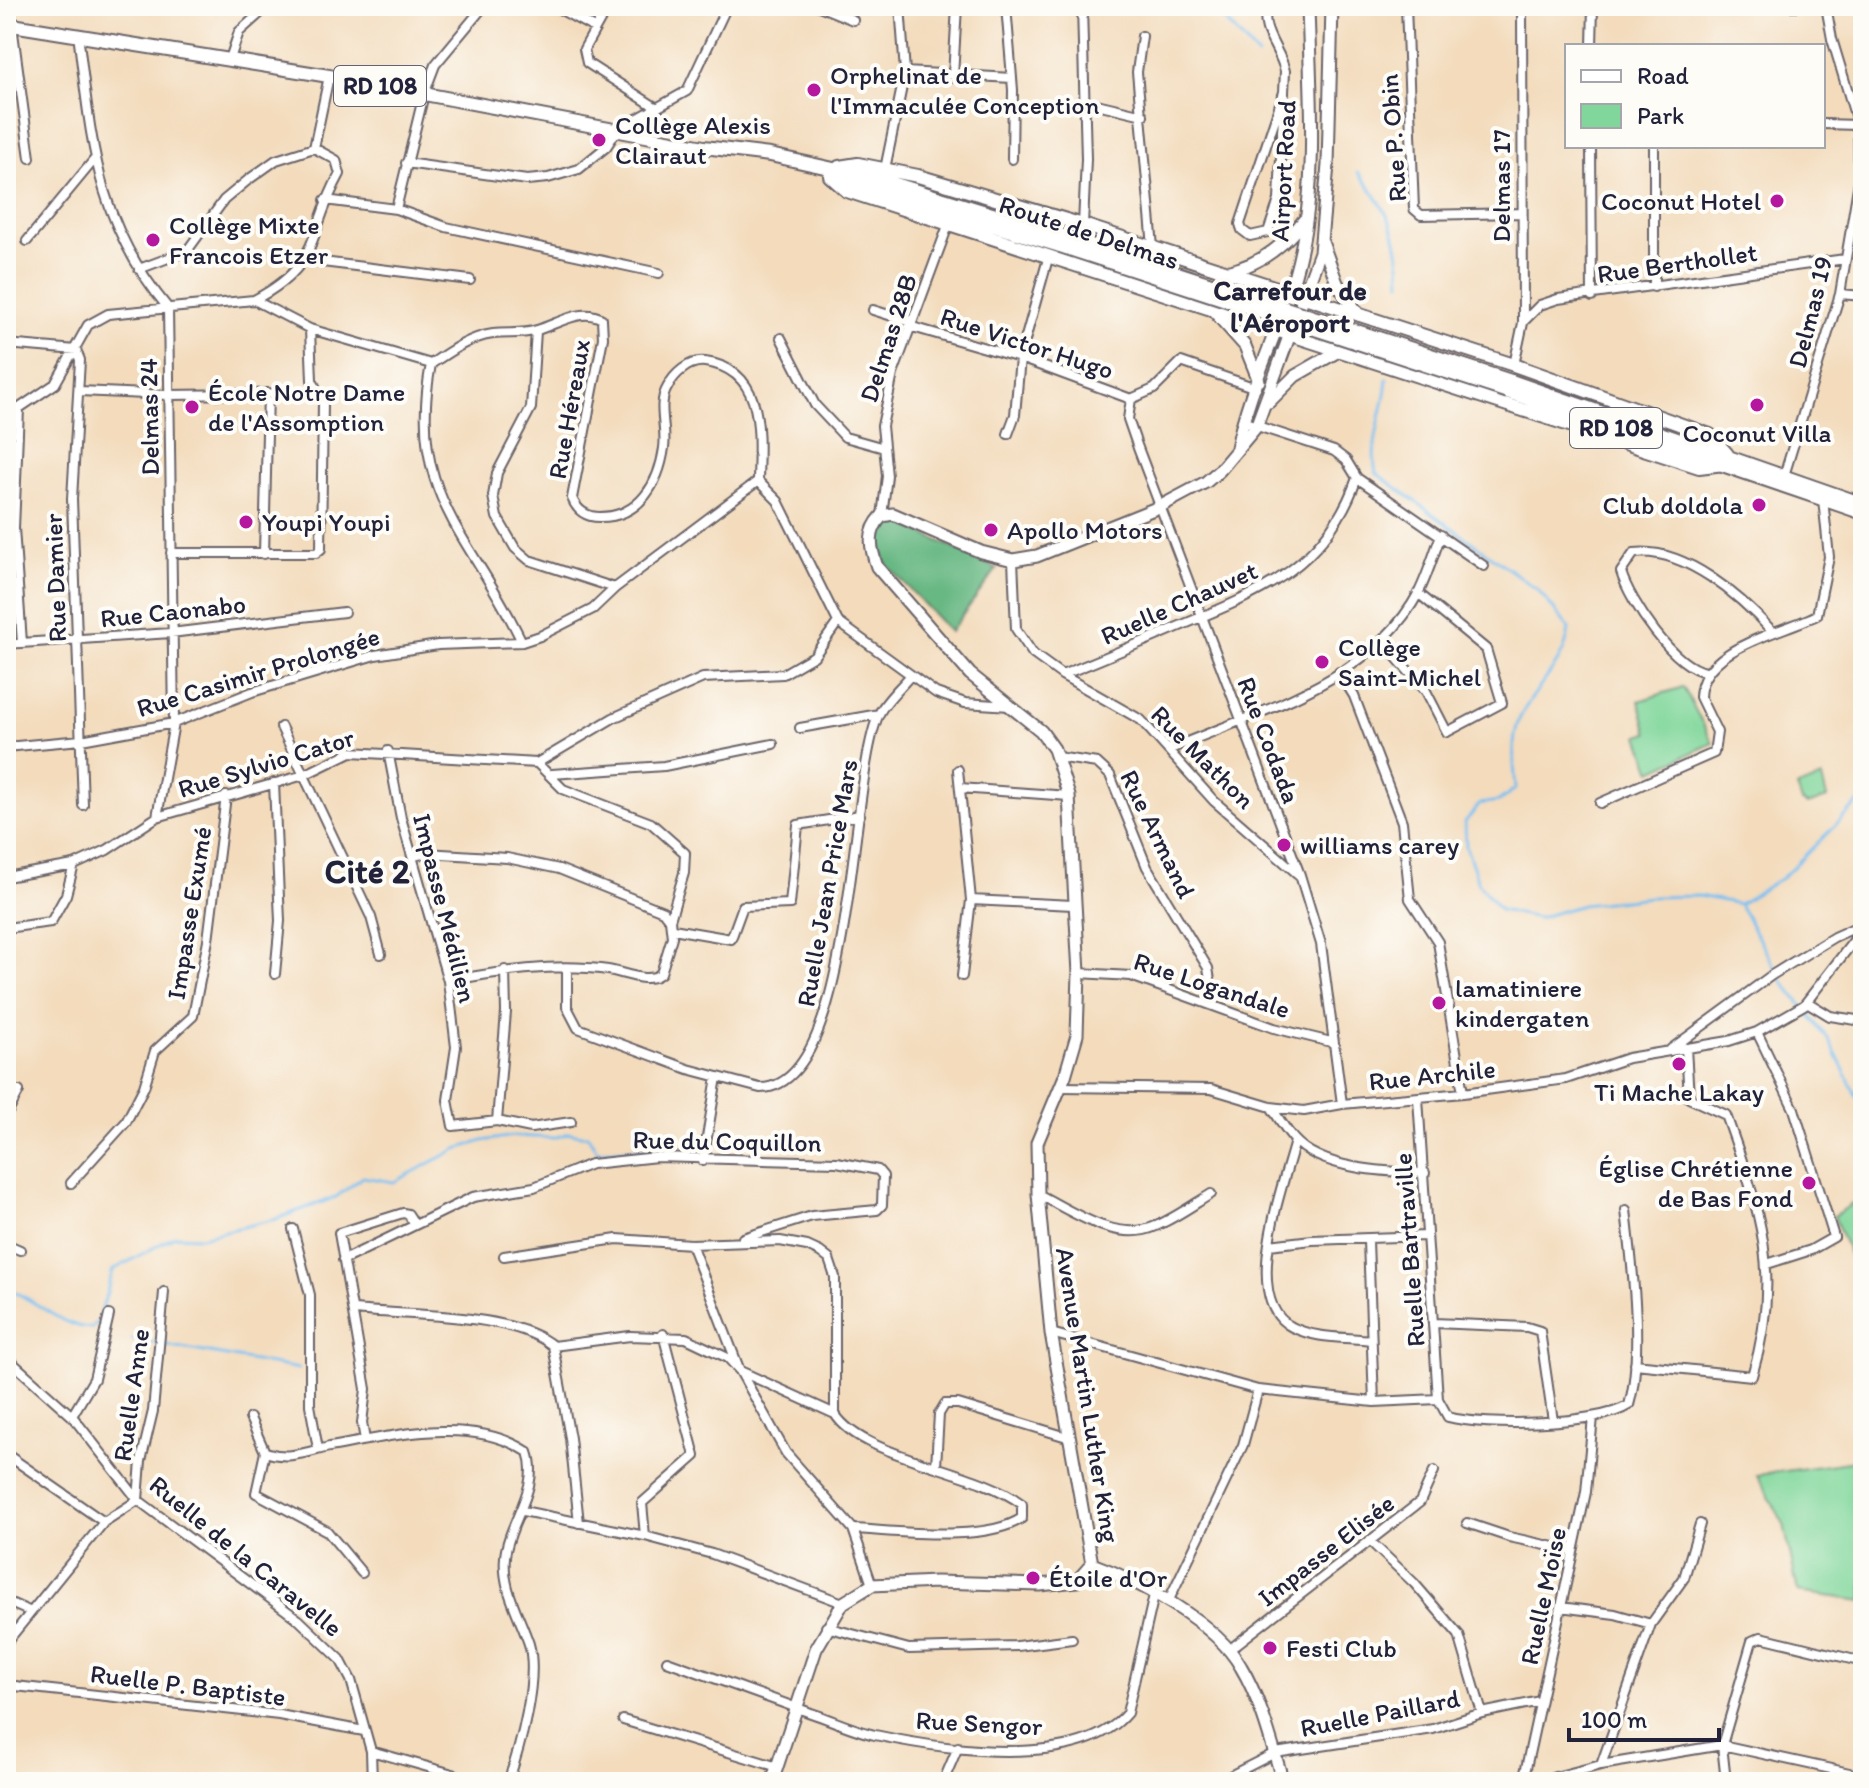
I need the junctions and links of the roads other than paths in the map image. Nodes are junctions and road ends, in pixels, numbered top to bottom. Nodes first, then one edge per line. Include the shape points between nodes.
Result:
1 (268, 6) edge
2 (279, 6) edge
3 (310, 6) edge
4 (484, 6) edge
5 (554, 6) edge
6 (608, 6) edge
7 (727, 6) edge
8 (819, 6) edge
9 (900, 6) edge
10 (957, 6) edge
11 (1006, 6) edge
12 (1082, 6) edge
13 (1267, 6) edge
14 (1308, 6) edge
15 (1332, 6) edge
16 (1406, 6) edge
17 (1522, 6) edge
18 (1593, 6) edge
19 (1763, 6) edge
20 (1804, 6) edge
21 (1825, 6) edge
22 (853, 20) dead end
23 (9, 25) edge
24 (594, 28) junction
25 (78, 34) junction
26 (1142, 36) dead end
27 (1592, 44) edge
28 (230, 59) junction
29 (905, 72) junction
30 (329, 76) junction
31 (953, 77) junction
32 (1012, 78) junction
33 (1284, 92) junction
34 (424, 94) junction
35 (1851, 97) junction
36 (1863, 99) edge
37 (1084, 101) junction
38 (657, 108) junction
39 (1143, 115) junction
40 (1825, 124) edge
41 (1858, 125) junction
42 (617, 130) junction
43 (314, 148) junction
44 (1591, 148) edge
45 (1654, 148) edge
46 (30, 158) dead end
47 (1012, 159) dead end
48 (94, 160) junction
49 (406, 163) junction
50 (885, 169) junction
51 (831, 172) junction
52 (325, 200) junction
53 (396, 209) junction
54 (1520, 213) junction
55 (1305, 219) junction
56 (949, 223) junction
57 (1083, 225) junction
58 (27, 241) dead end
59 (1322, 241) junction
60 (1153, 247) junction
61 (1049, 255) junction
62 (1845, 259) junction
63 (306, 260) junction
64 (139, 269) junction
65 (1226, 272) junction
66 (659, 273) dead end
67 (470, 280) dead end
68 (1654, 287) junction
69 (1306, 292) junction
70 (1291, 293) junction
71 (1840, 294) junction
72 (1863, 296) edge
73 (1592, 297) junction
74 (254, 300) junction
75 (1208, 306) junction
76 (168, 308) junction
77 (873, 310) dead end
78 (1359, 315) junction
79 (1523, 323) junction
80 (910, 324) junction
81 (310, 329) junction
82 (536, 331) junction
83 (1277, 331) junction
84 (1293, 332) junction
85 (781, 338) dead end
86 (6, 344) edge
87 (1342, 349) junction
88 (76, 350) junction
89 (1020, 358) junction
90 (431, 364) junction
91 (1514, 365) junction
92 (1257, 385) junction
93 (80, 391) junction
94 (268, 393) junction
95 (320, 393) junction
96 (168, 395) junction
97 (1131, 399) junction
98 (19, 409) junction
99 (6, 417) edge
100 (1260, 417) junction
101 (1242, 421) junction
102 (1008, 434) dead end
103 (884, 448) junction
104 (1237, 449) junction
105 (1726, 459) junction
106 (1357, 478) junction
107 (1783, 480) junction
108 (758, 481) junction
109 (1824, 494) junction
110 (1863, 504) edge
111 (1159, 507) junction
112 (1863, 513) edge
113 (882, 516) junction
114 (1441, 535) junction
115 (171, 553) junction
116 (264, 554) junction
117 (1013, 560) junction
118 (1484, 566) dead end
119 (17, 579) junction
120 (6, 580) edge
121 (615, 588) junction
122 (1418, 593) junction
123 (344, 612) dead end
124 (1200, 618) junction
125 (838, 622) junction
126 (1772, 631) junction
127 (171, 633) junction
128 (77, 640) junction
129 (1382, 641) junction
130 (522, 642) junction
131 (22, 643) junction
132 (6, 644) edge
133 (1339, 672) junction
134 (1706, 672) junction
135 (1062, 675) junction
136 (910, 676) junction
137 (1011, 706) junction
138 (879, 714) junction
139 (1238, 719) junction
140 (174, 723) junction
141 (281, 727) dead end
142 (800, 728) dead end
143 (81, 740) junction
144 (773, 744) dead end
145 (6, 747) edge
146 (1168, 750) junction
147 (388, 751) junction
148 (1057, 757) junction
149 (537, 763) junction
150 (958, 770) dead end
151 (552, 774) junction
152 (304, 775) junction
153 (274, 783) junction
154 (960, 788) junction
155 (226, 796) junction
156 (1069, 796) junction
157 (1600, 803) dead end
158 (83, 805) dead end
159 (860, 815) junction
160 (157, 817) junction
161 (414, 856) junction
162 (74, 865) junction
163 (1300, 875) junction
164 (6, 877) edge
165 (971, 900) junction
166 (1073, 905) junction
167 (672, 924) junction
168 (1863, 927) edge
169 (6, 928) edge
170 (381, 954) dead end
171 (567, 969) junction
172 (505, 970) junction
173 (1079, 973) junction
174 (275, 974) dead end
175 (962, 976) dead end
176 (448, 981) junction
177 (1214, 1005) junction
178 (1803, 1005) junction
179 (1863, 1021) edge
180 (1757, 1032) junction
181 (1331, 1042) junction
182 (1686, 1048) junction
183 (1671, 1049) junction
184 (717, 1077) junction
185 (1061, 1087) junction
186 (19, 1091) dead end
187 (1463, 1093) junction
188 (1418, 1098) junction
189 (1342, 1104) junction
190 (1271, 1107) junction
191 (6, 1116) edge
192 (497, 1121) junction
193 (571, 1122) dead end
194 (1295, 1141) junction
195 (703, 1161) junction
196 (1425, 1173) junction
197 (71, 1183) dead end
198 (1038, 1194) junction
199 (1211, 1194) dead end
200 (1626, 1210) dead end
201 (415, 1225) junction
202 (293, 1229) dead end
203 (1426, 1236) junction
204 (733, 1241) junction
205 (1368, 1241) junction
206 (6, 1244) edge
207 (691, 1244) junction
208 (1269, 1245) junction
209 (20, 1250) dead end
210 (504, 1256) dead end
211 (343, 1260) junction
212 (1767, 1264) junction
213 (164, 1292) dead end
214 (354, 1310) junction
215 (109, 1315) dead end
216 (1434, 1323) junction
217 (1051, 1333) junction
218 (663, 1334) junction
219 (1371, 1340) junction
220 (553, 1346) junction
221 (6, 1357) edge
222 (1635, 1364) junction
223 (740, 1371) junction
224 (1258, 1390) junction
225 (1438, 1399) junction
226 (1374, 1402) junction
227 (835, 1414) junction
228 (72, 1416) junction
229 (1593, 1417) junction
230 (250, 1418) dead end
231 (1553, 1421) junction
232 (1067, 1437) junction
233 (365, 1440) junction
234 (318, 1449) junction
235 (265, 1452) junction
236 (6, 1454) edge
237 (936, 1466) junction
238 (1434, 1471) dead end
239 (138, 1500) junction
240 (523, 1511) junction
241 (104, 1522) junction
242 (579, 1523) junction
243 (1467, 1523) dead end
244 (1700, 1524) dead end
245 (853, 1529) junction
246 (645, 1536) junction
247 (1371, 1542) junction
248 (1573, 1551) junction
249 (1092, 1564) junction
250 (362, 1573) dead end
251 (872, 1585) junction
252 (1154, 1595) junction
253 (6, 1601) edge
254 (1168, 1602) junction
255 (843, 1603) junction
256 (1560, 1607) junction
257 (31, 1612) junction
258 (1651, 1624) junction
259 (826, 1627) junction
260 (1072, 1639) dead end
261 (6, 1643) edge
262 (1229, 1650) junction
263 (667, 1661) dead end
264 (1863, 1662) edge
265 (6, 1685) edge
266 (1540, 1701) junction
267 (798, 1709) junction
268 (1482, 1713) junction
269 (623, 1720) dead end
270 (364, 1731) junction
271 (1722, 1745) junction
272 (958, 1747) junction
273 (371, 1751) junction
274 (1275, 1753) junction
275 (1601, 1765) junction
276 (778, 1767) junction
277 (1863, 1776) edge
278 (372, 1782) edge
279 (481, 1782) edge
280 (508, 1782) edge
281 (772, 1782) edge
282 (943, 1782) edge
283 (1218, 1782) edge
284 (1283, 1782) edge
285 (1523, 1782) edge
286 (1536, 1782) edge
287 (1726, 1782) edge

1 - 28 street via 239,32
2 - 3 street
4 - 34 street via 435,65
5 - 24 street
6 - 24 street
7 - 38 street via 687,91
8 - 22 street
9 - 29 street
10 - 31 street
11 - 32 street
12 - 37 street
13 - 33 street via 1264,26 1282,57
14 - 55 main road, Airport Road via 1310,180
15 - 59 main road, Airport Road
16 - 54 street, Rue P. Obin via 1414,209 1421,215
17 - 54 street, Delmas 17
18 - 27 street
19 - 20 street
21 - 35 street, Delmas 19
23 - 25 main road, Route de Delmas / RD 108
23 - 46 street
24 - 38 street via 584,49 587,63
25 - 28 main road, Route de Delmas / RD 108
25 - 48 street
26 - 39 street via 1137,72
28 - 30 main road, Route de Delmas / RD 108
29 - 31 street
29 - 50 street
30 - 34 main road, Route de Delmas / RD 108
30 - 43 street
31 - 32 street
32 - 47 street
33 - 33 street via 1240,224 1250,236 1268,232 1278,209
34 - 42 main road, Route de Delmas / RD 108
34 - 49 street
35 - 36 street
35 - 41 street, Delmas 19
37 - 39 street
37 - 57 street
38 - 42 street
39 - 60 street
40 - 41 street
41 - 62 street, Delmas 19 via 1859,181
42 - 49 street via 579,169 548,178 495,177
42 - 51 main road, Route de Delmas / RD 108
43 - 52 street via 336,160 340,174
43 - 64 street via 276,160 248,180 224,200 187,251
44 - 73 street
45 - 68 street
48 - 58 street
48 - 64 street via 103,196
49 - 53 street
50 - 51 main road via 858,164
50 - 57 main road
51 - 56 main road via 847,191
51 - 105 main road, Route de Delmas / RD 108, bridge via 1061,241
52 - 53 street
52 - 63 street
53 - 66 street via 446,227
54 - 79 street, Delmas 17
55 - 65 main road via 1262,259
55 - 70 main road, Airport Road
56 - 61 main road
56 - 80 street, Delmas 28B
57 - 60 main road
59 - 69 main road, Airport Road
59 - 78 main road via 1337,283
60 - 65 main road
61 - 75 main road
61 - 89 street
62 - 68 street, Rue Berthollet
62 - 71 street, Delmas 19
63 - 67 street
63 - 74 street via 285,284
64 - 76 street
65 - 70 main road
68 - 73 street, Rue Berthollet
69 - 70 main road
69 - 78 main road
69 - 84 main road
70 - 83 main road, Airport Road
71 - 72 street
71 - 107 street, Delmas 19
73 - 79 street, Rue Berthollet via 1540,305
74 - 76 street
74 - 81 street
75 - 83 main road
75 - 92 main road via 1245,346
76 - 88 street via 98,318 82,334
76 - 96 street, Delmas 24
77 - 80 street, Rue Victor Hugo
78 - 91 main road
79 - 91 street, Delmas 17
80 - 89 street, Rue Victor Hugo
80 - 103 street, Delmas 28B via 882,426
81 - 90 street
81 - 95 street via 312,380
82 - 90 street, Rue Héreaux via 492,334 456,346
82 - 108 street, Rue Héreaux via 583,314 602,319 603,338 572,498 581,512 602,517 623,513 642,501 654,485 665,446 665,390 680,370 699,361 723,365 753,400 760,425
82 - 121 street via 531,408 497,473 497,517 515,548 529,560
83 - 84 main road
83 - 92 main road
84 - 87 main road
84 - 100 main road
85 - 103 street via 815,405 845,437
86 - 88 street
87 - 100 main road via 1295,376
87 - 105 main road via 1699,467
88 - 93 street, Rue Damier
88 - 98 street via 55,384
89 - 97 street, Rue Victor Hugo
89 - 102 street
90 - 130 street via 426,439 437,490
91 - 105 main road via 1710,435
92 - 97 street via 1181,362 1154,389
92 - 101 main road
93 - 96 street
93 - 128 street, Rue Damier via 72,499
94 - 95 street
94 - 96 street
94 - 116 street
95 - 116 street via 321,549
96 - 115 street, Delmas 24
97 - 111 street, Rue Codada via 1128,419
98 - 99 street
98 - 119 street
100 - 101 street
100 - 104 main road
100 - 106 street via 1334,451
101 - 104 main road
103 - 113 street, Delmas 28B
104 - 111 main road via 1206,482
105 - 107 main road, Route de Delmas / RD 108
106 - 114 street
106 - 124 street, Ruelle Chauvet via 1348,503 1304,561 1273,585
107 - 109 main road, Route de Delmas / RD 108
108 - 121 street, Rue Casimir Prolongée
108 - 125 street via 778,501
109 - 110 main road, Route de Delmas / RD 108
109 - 112 main road, Route de Delmas / RD 108
109 - 126 street via 1829,557 1817,615
111 - 117 main road via 1037,556
111 - 124 street, Rue Codada
113 - 117 main road via 893,514
113 - 137 main road, Avenue Martin Luther King via 871,535 877,567 960,664
114 - 118 street
114 - 122 street
115 - 116 street
115 - 127 street, Delmas 24
117 - 135 street, Rue Mathon via 1016,629 1033,654
119 - 120 street
119 - 131 street
121 - 130 street, Rue Casimir Prolongée via 584,615
122 - 129 street
122 - 129 street via 1486,649 1502,703 1447,732 1426,691
123 - 127 street, Rue Caonabo
124 - 135 street, Ruelle Chauvet
124 - 139 street, Rue Codada
125 - 136 street
125 - 149 street via 814,656 783,674 703,678 613,718
126 - 134 street
126 - 134 street via 1722,583 1666,558 1634,553 1621,572 1630,593 1687,666
127 - 128 street, Rue Caonabo
127 - 140 street, Delmas 24
128 - 131 street, Rue Caonabo
128 - 143 street, Rue Damier
129 - 133 street
130 - 140 street, Rue Casimir Prolongée via 438,645 375,655 252,692
131 - 132 street, Rue Caonabo
133 - 139 street via 1298,696
133 - 187 street via 1354,696 1402,822 1410,899 1438,942
134 - 157 street via 1700,697 1717,732 1714,753
135 - 146 street, Rue Mathon via 1141,720
136 - 137 street via 965,703
136 - 138 street, Ruelle Jean Price Mars
137 - 148 main road, Avenue Martin Luther King via 1041,731
138 - 142 street
138 - 159 street, Ruelle Jean Price Mars
139 - 146 street
139 - 163 street, Rue Codada
140 - 143 street, Rue Casimir Prolongée
140 - 160 street, Delmas 24
141 - 152 street
143 - 145 street, Rue Casimir Prolongée
143 - 158 street, Rue Damier
144 - 151 street via 664,766
146 - 163 street, Rue Mathon via 1214,801
147 - 149 street, Rue Sylvio Cator
147 - 152 street, Rue Sylvio Cator via 351,752
147 - 161 street, Impasse Médilien
148 - 156 main road, Avenue Martin Luther King
148 - 177 street, Rue Armand via 1097,763 1110,775 1147,867 1208,968
149 - 151 street
150 - 154 street
151 - 167 street via 563,789 651,823 678,844 686,861
152 - 153 street, Rue Sylvio Cator
152 - 170 street via 371,917
153 - 155 street, Rue Sylvio Cator
153 - 174 street via 280,921
154 - 156 street
154 - 165 street
155 - 160 street, Rue Sylvio Cator
155 - 197 street, Impasse Exumé via 193,1016 155,1051 126,1122
156 - 166 main road, Avenue Martin Luther King
159 - 167 street via 798,825 790,904 743,906 731,939
159 - 184 street, Ruelle Jean Price Mars via 840,951 821,1027 803,1062 788,1079 770,1088
160 - 162 street, Rue Sylvio Cator
161 - 167 street via 507,858 559,869 663,911
161 - 176 street, Impasse Médilien
162 - 164 street, Rue Sylvio Cator
162 - 169 street via 51,922
163 - 181 street, Rue Codada via 1321,944
165 - 166 street
165 - 175 street
166 - 173 main road, Avenue Martin Luther King
167 - 171 street via 656,978
168 - 178 street, Rue Archile
168 - 183 street via 1781,969
171 - 172 street
171 - 184 street via 567,1007 578,1028
172 - 176 street
172 - 192 street
173 - 177 street, Rue Logandale via 1131,976
173 - 185 main road, Avenue Martin Luther King via 1077,1035
176 - 192 street, Impasse Médilien via 456,1047 448,1100 453,1126
177 - 181 street, Rue Logandale
178 - 179 street
178 - 180 street, Rue Archile
180 - 182 street, Rue Archile
180 - 212 street via 1794,1109 1834,1237
181 - 189 street, Rue Codada
182 - 183 street, Rue Archile
182 - 212 street via 1689,1098 1726,1115 1763,1223
183 - 187 street, Rue Archile via 1566,1079
184 - 195 street
185 - 190 street, Rue Archile via 1211,1089
185 - 198 main road, Avenue Martin Luther King via 1037,1143
186 - 191 street
187 - 188 street, Rue Archile
188 - 189 street, Rue Archile
188 - 196 street, Ruelle Bartraville
189 - 190 street, Rue Archile via 1304,1111
190 - 194 street
192 - 193 street via 531,1128
194 - 196 street via 1367,1171
194 - 208 street
195 - 201 street, Rue du Coquillon via 636,1158 591,1164 534,1187 473,1197
195 - 204 street, Rue du Coquillon via 837,1162 878,1170 884,1181 877,1210 812,1216
196 - 203 street, Ruelle Bartraville
198 - 199 street via 1090,1221 1130,1231 1154,1228
198 - 217 main road, Avenue Martin Luther King
200 - 222 street
201 - 211 street, Rue du Coquillon
201 - 211 street via 403,1213 342,1230 338,1235
202 - 234 street via 310,1295 310,1405
203 - 205 street
203 - 216 street, Ruelle Bartraville
204 - 207 street
204 - 227 street via 807,1246 829,1259 836,1285
205 - 208 street
205 - 219 street
206 - 209 street
207 - 210 street via 617,1239
207 - 223 street
208 - 219 street via 1269,1296 1289,1326
211 - 214 street
212 - 222 street via 1763,1339 1752,1376
213 - 239 street, Ruelle Anne
214 - 220 street via 507,1324 538,1334
214 - 233 street via 366,1389
215 - 228 street via 94,1379
216 - 225 street, Ruelle Bartraville
216 - 231 street via 1540,1331
217 - 224 street
217 - 232 main road, Avenue Martin Luther King
218 - 220 street
218 - 223 street via 711,1348
218 - 246 street via 695,1456 642,1503
219 - 226 street
220 - 242 street
221 - 228 street, Ruelle de la Caravelle
222 - 229 street via 1629,1405
223 - 227 street
223 - 245 street via 786,1453
224 - 226 street
224 - 254 street via 1243,1445
225 - 226 street
225 - 231 street via 1448,1417 1474,1422
227 - 237 street via 847,1431
228 - 239 street, Ruelle de la Caravelle
229 - 231 street
229 - 248 street, Ruelle Moïse via 1586,1492
230 - 235 street
232 - 237 street via 945,1404 939,1414
232 - 249 main road, Avenue Martin Luther King
233 - 234 street
233 - 240 street via 444,1432 476,1434 521,1448 531,1462
234 - 235 street via 281,1457
235 - 250 street via 256,1493 327,1531
236 - 241 street
237 - 245 street via 1008,1493 1022,1504 1022,1518 1008,1528
238 - 247 street, Impasse Elisée via 1420,1502
239 - 241 street, Ruelle Anne
239 - 270 street, Ruelle de la Caravelle via 321,1638 351,1680
240 - 242 street
240 - 280 street via 505,1551 503,1572 530,1647 530,1684
241 - 257 street, Ruelle Anne
242 - 246 street
243 - 248 street
244 - 258 street via 1684,1578
245 - 251 street
246 - 255 street via 712,1554
247 - 262 street, Impasse Elisée
247 - 268 street via 1459,1635
248 - 256 street, Ruelle Moïse
249 - 251 main road, Avenue Martin Luther King via 1077,1581 1052,1584
249 - 252 main road
251 - 255 main road
252 - 254 main road
252 - 272 street, Rue Sengor via 1132,1697 1117,1724 1071,1746
253 - 257 street
254 - 262 main road
255 - 259 main road
256 - 258 street
256 - 266 street, Ruelle Moïse
257 - 261 street, Ruelle Anne
258 - 275 street
259 - 260 street via 909,1649
259 - 267 main road
262 - 274 main road via 1242,1667
263 - 267 street, Rue Sengor
264 - 271 street via 1756,1638
265 - 270 street, Ruelle P. Baptiste via 234,1709
266 - 268 street, Ruelle Paillard
266 - 285 street, Ruelle Moïse
267 - 272 street, Rue Sengor via 872,1735
267 - 276 main road
268 - 274 street, Ruelle Paillard via 1433,1729
269 - 276 street
270 - 273 street, Ruelle de la Caravelle
271 - 275 street
271 - 277 street
271 - 287 street
272 - 282 street
273 - 278 street, Ruelle de la Caravelle
273 - 279 street
274 - 283 street, Ruelle Paillard
274 - 284 main road
275 - 286 street
276 - 281 main road

